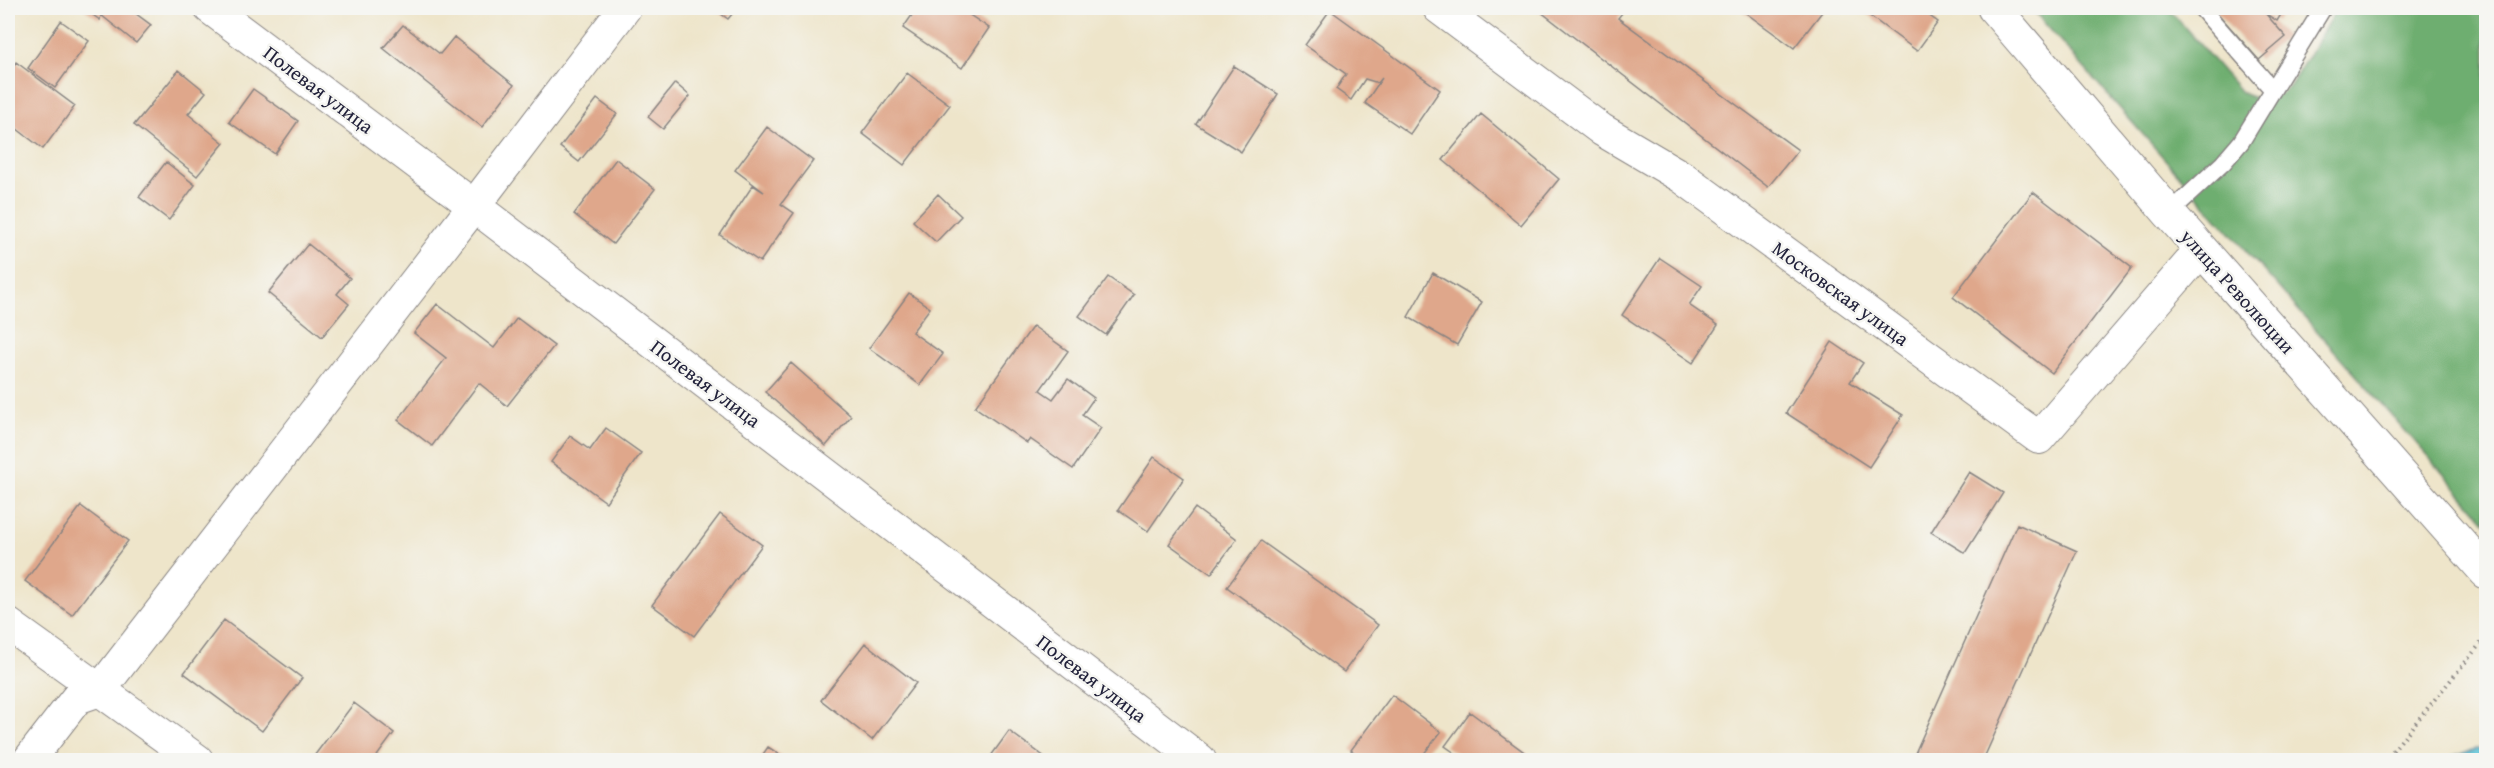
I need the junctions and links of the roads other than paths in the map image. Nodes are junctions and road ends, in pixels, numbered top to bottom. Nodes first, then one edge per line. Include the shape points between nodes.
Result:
1 (210, 8) edge
2 (625, 8) edge
3 (1440, 8) edge
4 (1994, 8) edge
5 (2200, 8) edge
6 (2323, 8) edge
7 (2273, 90) junction
8 (474, 206) junction
9 (2169, 213) junction
10 (2201, 250) junction
11 (2487, 572) edge
12 (8, 624) edge
13 (100, 690) junction
14 (29, 760) edge
15 (197, 760) edge
16 (1200, 760) edge

1 - 8 street, Полевая улица
2 - 8 street
3 - 10 street, Московская улица via 1602,130 1682,177 2039,438
4 - 9 street, улица Революции
5 - 7 lane
6 - 7 lane
7 - 9 lane via 2232,153
8 - 13 street
8 - 16 street, Полевая улица
9 - 10 street, улица Революции
10 - 11 street, улица Революции
12 - 13 street
13 - 14 street via 77,698
13 - 15 street

